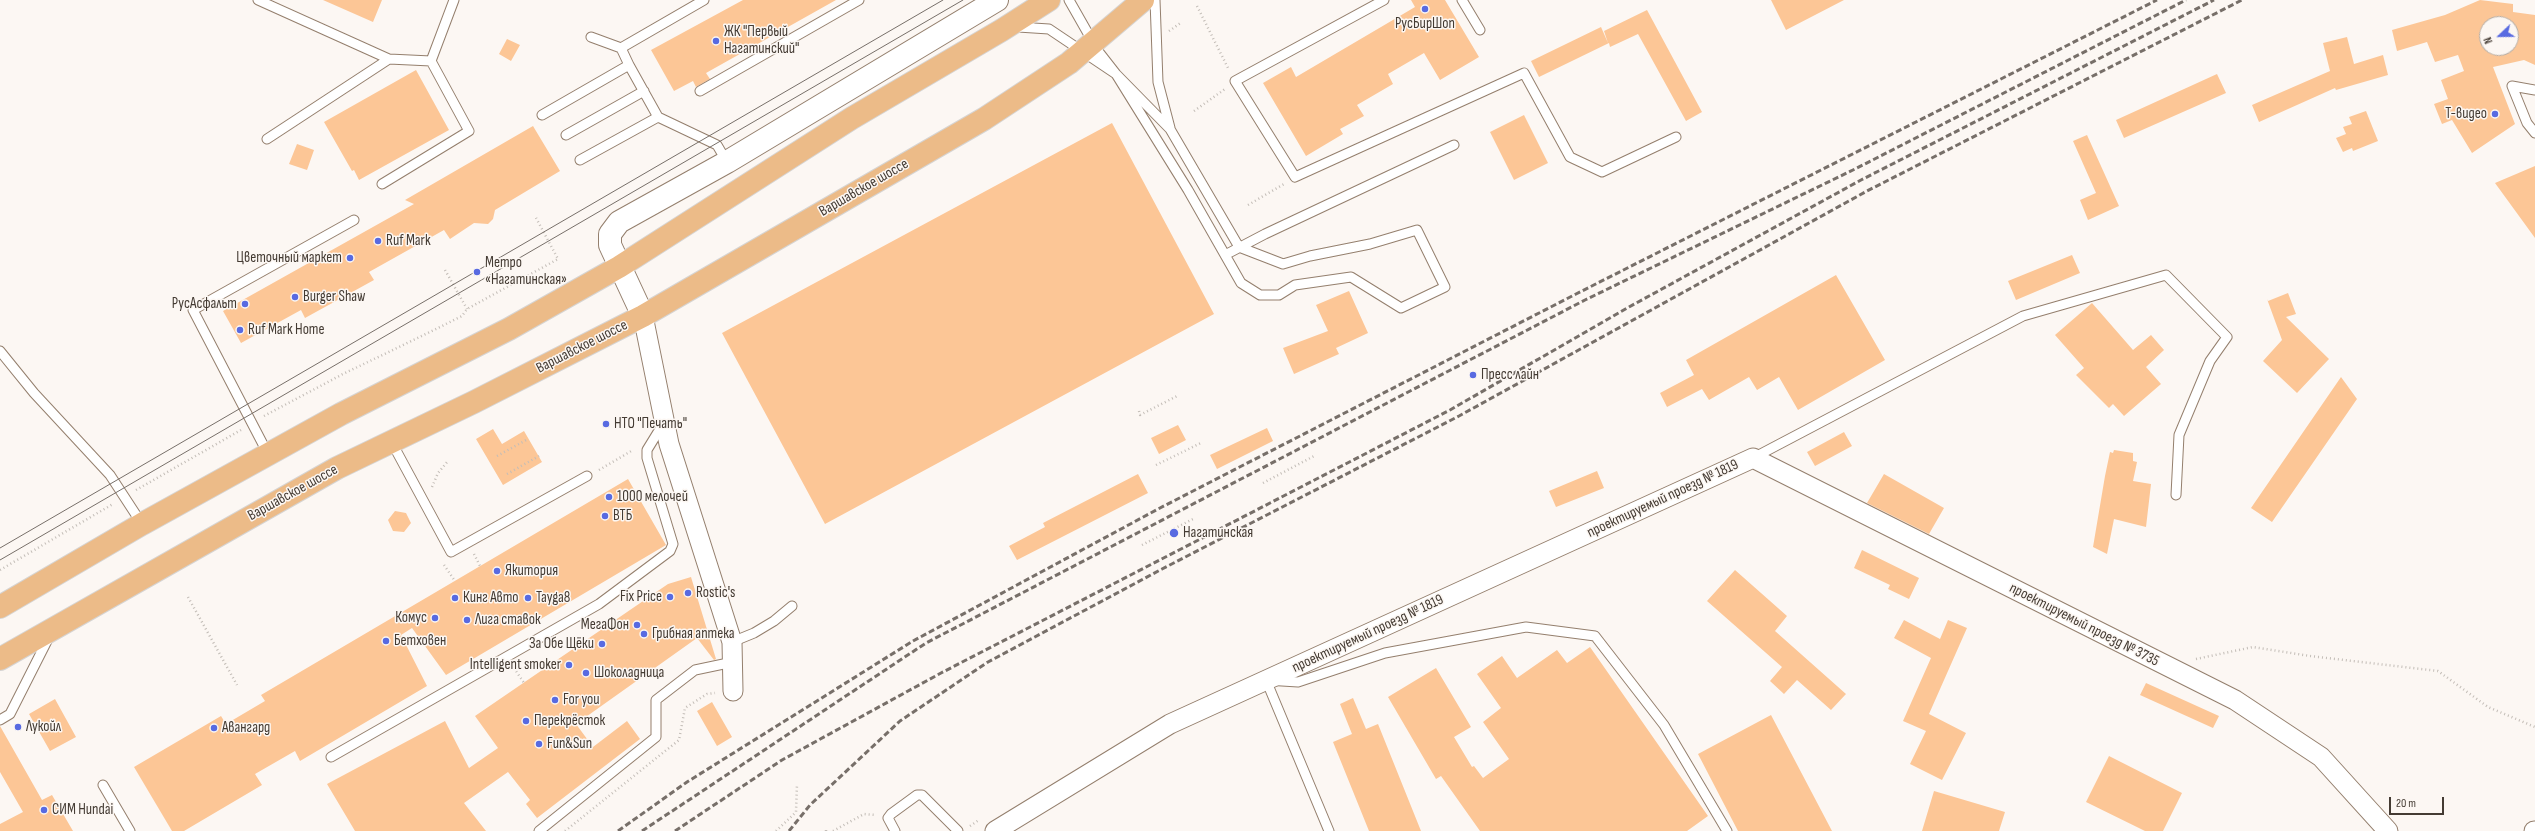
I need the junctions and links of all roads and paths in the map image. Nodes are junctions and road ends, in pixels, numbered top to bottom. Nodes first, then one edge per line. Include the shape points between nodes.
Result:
1 (258, 0) edge
2 (454, 0) edge
3 (704, 0) edge
4 (859, 0) edge
5 (1049, 0) edge
6 (1068, 0) edge
7 (1143, 0) edge
8 (1155, 0) edge
9 (1384, 0) edge
10 (1462, 0) edge
11 (994, 1) edge
12 (1197, 6) dead end
13 (1182, 22) dead end
14 (1002, 30) junction
15 (1480, 30) dead end
16 (1168, 32) dead end
17 (590, 37) dead end
18 (1088, 46) junction
19 (621, 48) junction
20 (389, 59) junction
21 (431, 61) junction
22 (629, 65) junction
23 (1116, 74) junction
24 (1235, 82) junction
25 (2535, 90) edge
26 (644, 91) junction
27 (700, 91) dead end
28 (1194, 111) dead end
29 (542, 115) dead end
30 (658, 117) junction
31 (1170, 129) junction
32 (2535, 133) edge
33 (566, 135) dead end
34 (1676, 137) dead end
35 (267, 139) dead end
36 (1454, 145) dead end
37 (580, 160) dead end
38 (727, 162) junction
39 (1295, 177) junction
40 (382, 184) dead end
41 (1248, 205) dead end
42 (535, 216) dead end
43 (354, 220) dead end
44 (1239, 247) junction
45 (1225, 255) junction
46 (619, 267) junction
47 (445, 270) dead end
48 (467, 309) junction
49 (643, 316) junction
50 (0, 351) edge
51 (1179, 395) dead end
52 (1139, 411) dead end
53 (664, 422) junction
54 (251, 423) junction
55 (528, 439) dead end
56 (391, 441) junction
57 (1201, 443) dead end
58 (633, 450) dead end
59 (268, 454) junction
60 (1316, 455) dead end
61 (497, 456) dead end
62 (539, 456) dead end
63 (1753, 458) junction
64 (448, 461) dead end
65 (1156, 465) dead end
66 (507, 474) dead end
67 (588, 476) joint
68 (1264, 483) dead end
69 (2176, 495) dead end
70 (125, 497) junction
71 (430, 512) junction
72 (1195, 518) dead end
73 (142, 524) junction
74 (1142, 545) dead end
75 (440, 558) dead end
76 (0, 570) edge
77 (455, 581) dead end
78 (188, 597) dead end
79 (792, 606) dead end
80 (0, 607) edge
81 (54, 628) junction
82 (732, 642) junction
83 (0, 659) edge
84 (2195, 660) dead end
85 (733, 662) junction
86 (1266, 680) junction
87 (237, 685) dead end
88 (733, 691) dead end
89 (0, 720) edge
90 (2535, 727) edge
91 (331, 758) dead end
92 (797, 784) dead end
93 (102, 785) dead end
94 (888, 818) junction
95 (130, 831) edge
96 (539, 831) edge
97 (776, 831) edge
98 (833, 831) edge
99 (895, 831) edge
100 (958, 831) edge
101 (995, 831) edge
102 (1329, 831) edge
103 (1727, 831) edge
104 (2388, 831) edge

1 - 20 lane
2 - 21 lane
3 - 19 lane
4 - 27 lane
5 - 14 main road
6 - 18 lane
7 - 18 main road, Варшавское шоссе
8 - 31 lane via 1158,82
9 - 24 lane
10 - 15 lane
11 - 14 street
11 - 38 street
12 - 24 path
13 - 16 path
14 - 18 lane via 1024,26 1049,29
14 - 46 main road via 852,118
17 - 19 lane
18 - 23 lane
18 - 49 main road, Варшавское шоссе via 1069,63 984,119
19 - 22 lane
20 - 21 lane
20 - 35 lane
21 - 40 lane via 469,131
22 - 26 lane
22 - 29 lane
23 - 31 lane
23 - 45 lane
24 - 28 path
24 - 39 lane
25 - 32 lane via 2512,86 2527,122
26 - 30 lane
26 - 33 lane
30 - 37 lane
30 - 38 lane via 717,145
31 - 44 lane
34 - 39 lane via 1602,172 1570,157 1524,73
36 - 44 lane
38 - 46 street via 619,222 610,234 610,245
39 - 41 path
42 - 48 path via 558,259
43 - 54 lane via 193,310
44 - 45 lane
44 - 45 lane via 1283,264 1370,244 1417,230 1445,287 1400,308 1351,277 1295,285 1279,295 1260,295 1241,283
46 - 49 street
46 - 59 main road via 509,329 369,398
47 - 48 path
48 - 54 path via 462,316
49 - 53 street
49 - 56 main road, Варшавское шоссе
50 - 70 lane via 34,394 110,475
51 - 52 path via 1140,415
53 - 82 street
53 - 91 lane via 647,450 647,458 673,544 670,551 599,604
54 - 59 lane
54 - 70 path
55 - 61 path
56 - 71 lane
56 - 81 main road, Варшавское шоссе via 337,468
57 - 65 path
58 - 67 path
59 - 73 main road
60 - 68 path
62 - 66 path
63 - 69 lane via 2023,316 2166,275 2227,337 2210,361 2179,436
63 - 86 street, проектируемый проезд № 1819
63 - 104 street, проектируемый проезд № 3735 via 2235,700 2321,757
64 - 71 path via 432,486
67 - 71 lane via 452,552
70 - 73 lane
70 - 76 path
72 - 74 path
73 - 80 main road
75 - 77 path
78 - 87 path
79 - 82 lane via 754,634
81 - 83 main road, Варшавское шоссе
81 - 89 lane via 10,714
82 - 85 street
84 - 90 path via 2253,647 2438,671 2488,707
85 - 88 street
85 - 96 lane via 695,670 656,700 656,738
86 - 101 street, проектируемый проезд № 1819 via 1170,724
86 - 102 lane
86 - 103 lane via 1298,682 1386,653 1526,627 1595,636 1664,725
92 - 97 path via 796,812
93 - 95 lane
94 - 98 path via 869,812
94 - 99 lane
94 - 100 lane via 917,795 922,795

